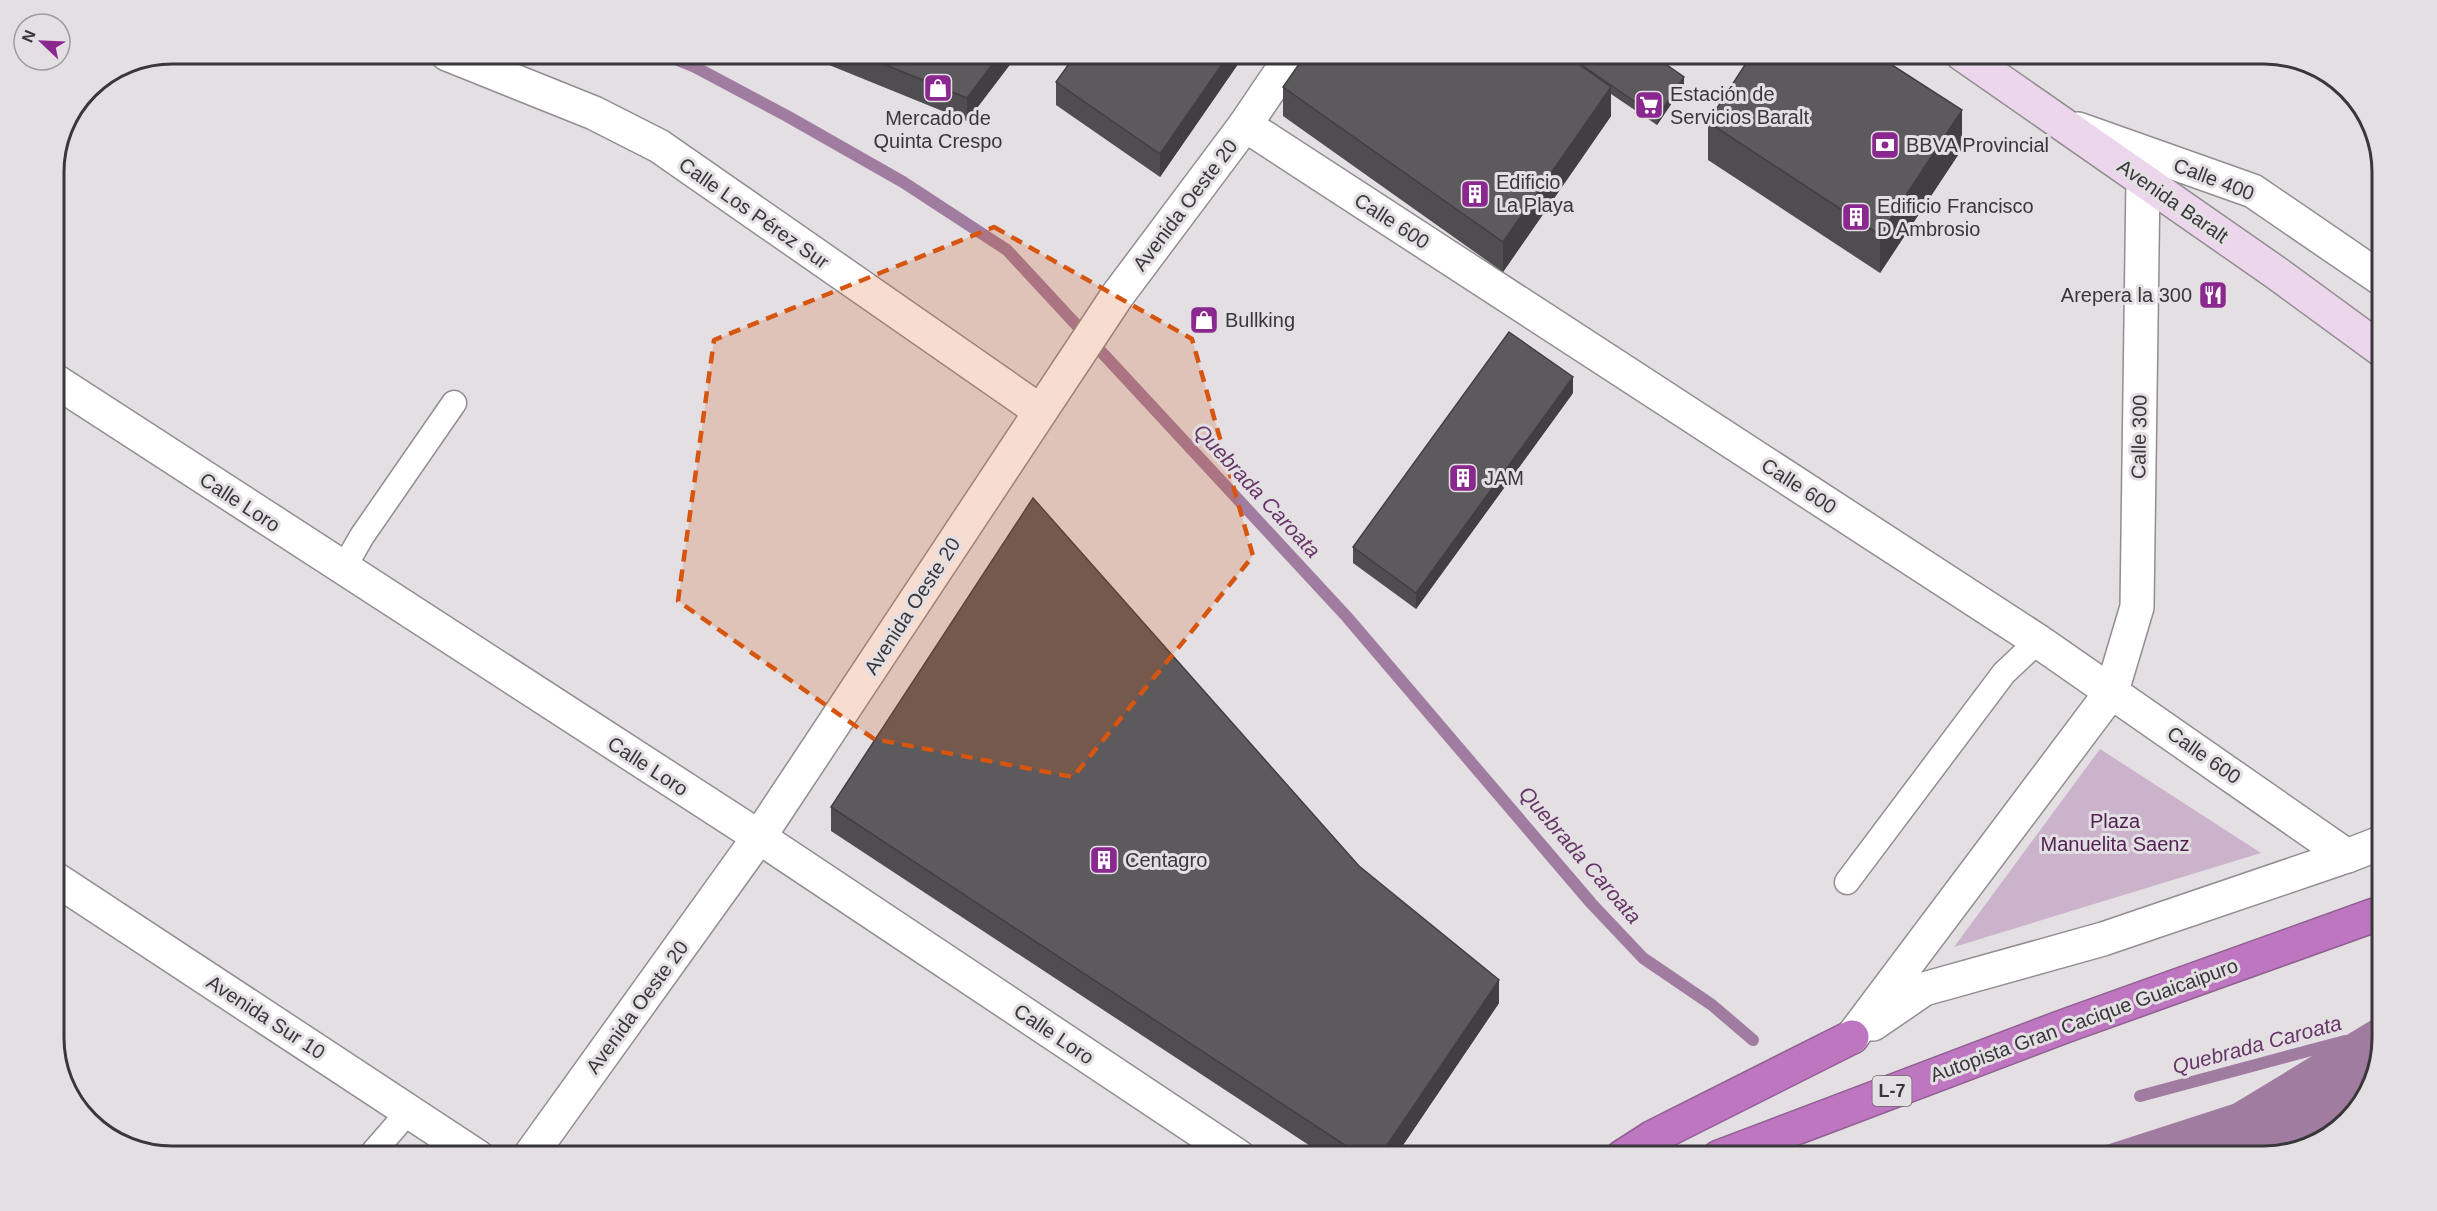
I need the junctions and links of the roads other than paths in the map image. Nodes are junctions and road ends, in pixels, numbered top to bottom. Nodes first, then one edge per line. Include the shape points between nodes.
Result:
1 (1286, 64) edge
2 (1977, 64) edge
3 (474, 65) edge
4 (2062, 123) junction
5 (1245, 125) junction
6 (2143, 180) junction
7 (2372, 272) edge
8 (2372, 343) edge
9 (65, 387) edge
10 (454, 403) dead end
11 (1040, 411) junction
12 (343, 569) junction
13 (2038, 641) junction
14 (2112, 691) junction
15 (759, 837) junction
16 (2372, 846) edge
17 (2348, 856) junction
18 (1846, 882) dead end
19 (65, 885) edge
20 (2372, 916) edge
21 (1852, 1038) junction
22 (409, 1111) junction
23 (379, 1146) edge
24 (462, 1146) edge
25 (537, 1146) edge
26 (1222, 1146) edge
27 (1639, 1146) edge
28 (1748, 1146) edge

1 - 5 street, Avenida Oeste 20
2 - 4 main road, Avenida Baralt
3 - 11 street, Calle Los Pérez Sur via 594,113 659,146
4 - 6 main road, Avenida Baralt
4 - 7 street, Calle 400 via 2253,191
5 - 11 street, Avenida Oeste 20 via 1117,296
5 - 13 street, Calle 600
6 - 8 main road, Avenida Baralt
6 - 14 street, Calle 300 via 2137,607
9 - 12 street, Calle Loro
10 - 12 lane
11 - 15 street, Avenida Oeste 20
12 - 15 street, Calle Loro
13 - 14 street, Calle 600
13 - 18 lane via 2004,673
14 - 17 street, Calle 600
14 - 21 street
15 - 25 street, Avenida Oeste 20
15 - 26 street, Calle Loro
16 - 17 street
17 - 21 street via 2103,939 1924,989
19 - 22 street, Avenida Sur 10
20 - 28 highway, Autopista Gran Cacique Guaicaipuro / L-7
21 - 27 highway
22 - 23 lane
22 - 24 street, Avenida Sur 10

